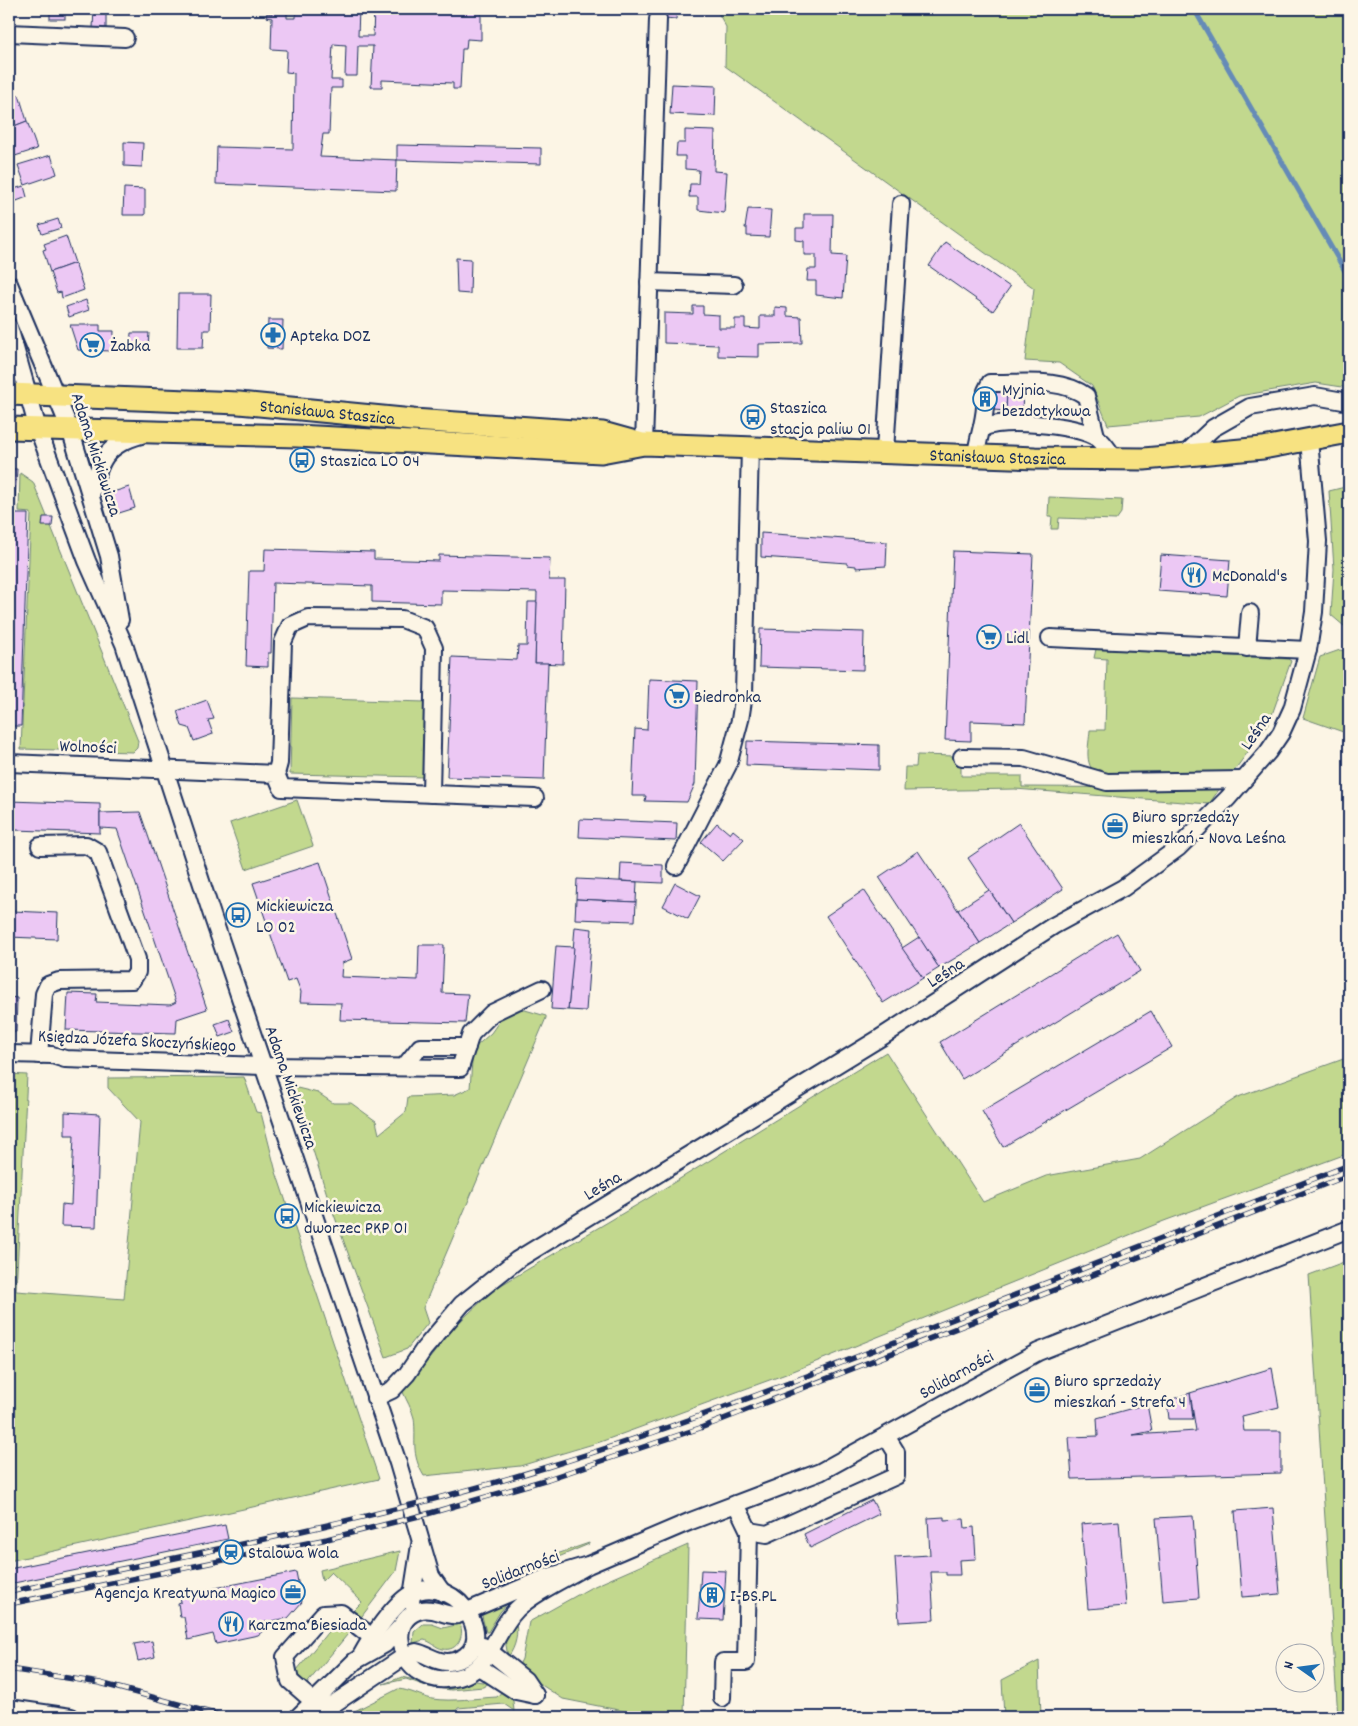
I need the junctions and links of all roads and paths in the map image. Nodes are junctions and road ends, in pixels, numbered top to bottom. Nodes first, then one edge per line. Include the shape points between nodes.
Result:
1 (658, 19) dead end
2 (9, 33) edge
3 (125, 38) dead end
4 (901, 204) dead end
5 (649, 282) junction
6 (9, 284) edge
7 (734, 285) dead end
8 (11, 334) edge
9 (9, 358) edge
10 (18, 394) edge
11 (57, 394) junction
12 (995, 401) junction
13 (1349, 402) edge
14 (9, 428) edge
15 (38, 429) junction
16 (70, 430) junction
17 (152, 432) junction
18 (1349, 432) edge
19 (1096, 436) junction
20 (1309, 440) junction
21 (644, 444) junction
22 (750, 447) junction
23 (885, 451) junction
24 (976, 455) junction
25 (1183, 456) junction
26 (1115, 459) junction
27 (91, 498) junction
28 (1250, 613) dead end
29 (1050, 638) dead end
30 (124, 644) junction
31 (1247, 648) junction
32 (1308, 650) junction
33 (962, 757) dead end
34 (9, 763) edge
35 (165, 771) junction
36 (276, 774) junction
37 (1243, 780) junction
38 (431, 794) junction
39 (534, 798) dead end
40 (40, 846) dead end
41 (676, 866) dead end
42 (542, 989) dead end
43 (9, 1054) edge
44 (39, 1055) junction
45 (264, 1066) junction
46 (1349, 1229) edge
47 (375, 1398) junction
48 (886, 1436) junction
49 (736, 1504) junction
50 (749, 1531) junction
51 (420, 1543) junction
52 (588, 1565) junction
53 (412, 1593) junction
54 (443, 1593) junction
55 (468, 1611) junction
56 (404, 1623) junction
57 (374, 1638) junction
58 (474, 1639) junction
59 (490, 1652) junction
60 (361, 1656) junction
61 (405, 1656) junction
62 (479, 1667) junction
63 (722, 1698) dead end
64 (9, 1708) edge
65 (316, 1710) edge
66 (71, 1717) edge
67 (298, 1717) edge

1 - 5 street
2 - 3 street
4 - 23 street
5 - 7 street
5 - 21 street
6 - 11 street, Adama Mickiewicza
8 - 9 street, Adama Mickiewicza
8 - 10 street, Adama Mickiewicza
10 - 11 main road, Stanisława Staszica
10 - 15 street, Adama Mickiewicza
11 - 16 street, Adama Mickiewicza
11 - 21 main road, Stanisława Staszica via 239,403 413,420 603,433
12 - 19 street via 1055,426
12 - 19 street via 1041,383 1076,389 1086,396
12 - 24 street via 978,437
13 - 25 street via 1315,396 1250,406 1213,428
14 - 15 main road, Stanisława Staszica
15 - 16 main road, Stanisława Staszica
15 - 30 street, Adama Mickiewicza via 87,561
16 - 17 main road, Stanisława Staszica
16 - 27 street, Adama Mickiewicza
17 - 21 main road, Stanisława Staszica via 304,436 601,452
17 - 27 street via 117,444 104,457
18 - 20 main road, Stanisława Staszica
19 - 26 street
20 - 25 main road, Stanisława Staszica
20 - 32 street, Leśna via 1318,541 1314,612
21 - 22 main road, Stanisława Staszica
22 - 23 main road, Stanisława Staszica
22 - 41 street via 744,694 740,720 728,765
23 - 24 main road, Stanisława Staszica
24 - 26 main road, Stanisława Staszica
25 - 26 main road, Stanisława Staszica
27 - 30 street, Adama Mickiewicza via 108,556
28 - 31 street
29 - 31 street
30 - 35 street, Adama Mickiewicza
31 - 32 street
32 - 37 street, Leśna via 1292,709 1281,733
33 - 37 street via 1024,758 1106,782
34 - 35 street, Wolności
35 - 36 street, Wolności
35 - 45 street, Adama Mickiewicza
36 - 38 street via 282,788
36 - 38 street via 283,642 290,626 308,618 402,619 425,628 434,648
37 - 47 street, Leśna via 1178,848 1123,888 1053,926 880,1038 505,1268 462,1304 392,1390
38 - 39 street
40 - 44 street via 86,845 98,852 137,959 137,972 132,980 59,980 48,985 44,994
42 - 45 street, Księdza Józefa Skoczyńskiego via 492,1013 472,1034 460,1068
43 - 44 street, Księdza Józefa Skoczyńskiego
44 - 45 street, Księdza Józefa Skoczyńskiego
45 - 47 street, Adama Mickiewicza
46 - 48 street, Solidarności via 1038,1352
47 - 51 street, Adama Mickiewicza via 398,1463
48 - 49 street, Solidarności via 820,1472
48 - 50 street via 896,1452 896,1476 767,1534
49 - 50 street
49 - 52 street, Solidarności
50 - 63 street via 746,1662 723,1662
51 - 53 street, Adama Mickiewicza
51 - 54 street, Adama Mickiewicza via 431,1576
52 - 55 street, Solidarności via 544,1578
52 - 59 street, Solidarności via 517,1609
53 - 54 street via 426,1590
53 - 56 street, Adama Mickiewicza
53 - 57 street via 397,1605
54 - 55 street
55 - 56 street, Solidarności via 452,1616 422,1610
55 - 58 street via 475,1627
56 - 60 street via 385,1644
56 - 61 street via 400,1641
57 - 60 street
57 - 65 street via 341,1613 323,1614 285,1657 290,1681
58 - 59 street
58 - 61 street via 466,1654 456,1660 439,1661 416,1652
59 - 62 street, Solidarności
59 - 62 street via 525,1680 535,1695 516,1691
60 - 65 street
61 - 62 street via 416,1670 441,1680 461,1677
61 - 65 street via 344,1696
64 - 66 street
65 - 67 street

